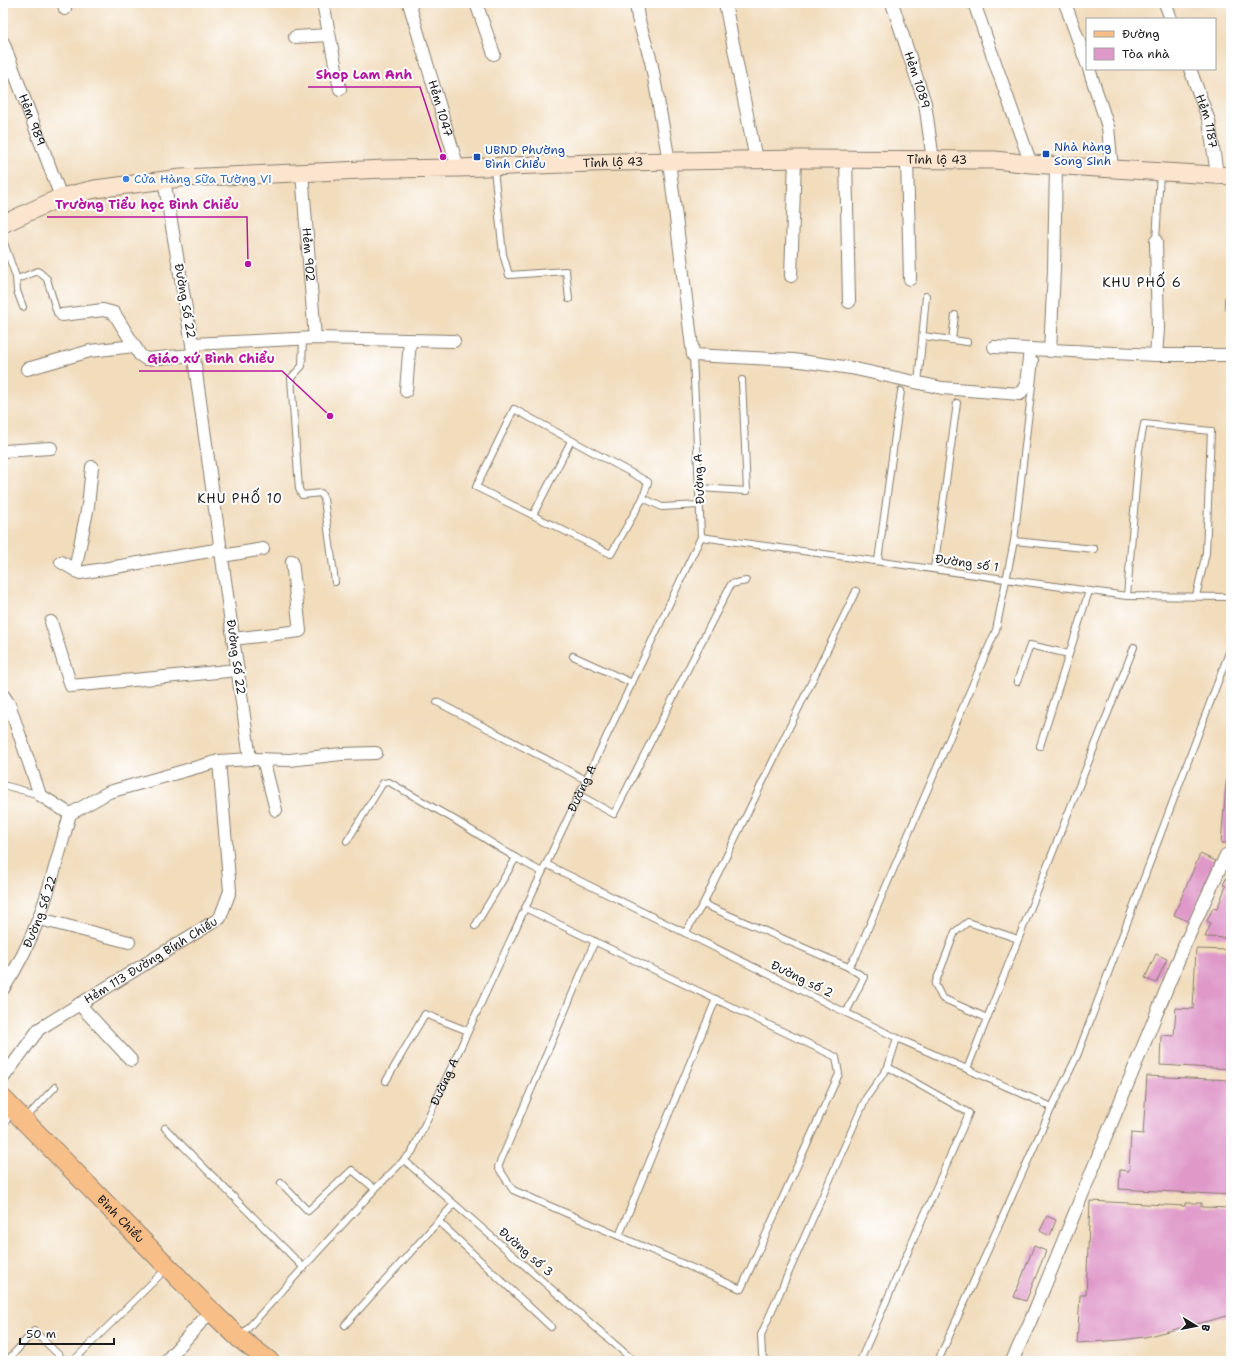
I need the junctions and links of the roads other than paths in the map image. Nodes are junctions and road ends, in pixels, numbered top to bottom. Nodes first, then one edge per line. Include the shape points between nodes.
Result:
1 (323, 3) edge
2 (409, 3) edge
3 (476, 3) edge
4 (636, 3) edge
5 (725, 3) edge
6 (892, 3) edge
7 (974, 3) edge
8 (1065, 3) edge
9 (1165, 3) edge
10 (1171, 18) edge
11 (328, 35) junction
12 (295, 37) dead end
13 (3, 42) edge
14 (494, 54) dead end
15 (1086, 61) edge
16 (1089, 70) edge
17 (1190, 70) edge
18 (340, 88) dead end
19 (795, 159) junction
20 (846, 159) junction
21 (756, 160) junction
22 (907, 160) junction
23 (933, 160) junction
24 (669, 161) junction
25 (1031, 164) junction
26 (1056, 166) junction
27 (494, 167) junction
28 (458, 168) junction
29 (1112, 169) junction
30 (1160, 171) junction
31 (302, 172) junction
32 (1224, 175) edge
33 (164, 180) junction
34 (61, 197) junction
35 (3, 224) edge
36 (3, 240) edge
37 (1156, 241) joint
38 (791, 276) dead end
39 (910, 278) dead end
40 (17, 279) junction
41 (926, 296) dead end
42 (570, 299) dead end
43 (1231, 300) edge
44 (849, 302) dead end
45 (1231, 306) edge
46 (23, 308) dead end
47 (62, 314) joint
48 (955, 315) dead end
49 (922, 336) junction
50 (309, 339) junction
51 (410, 340) junction
52 (952, 340) junction
53 (454, 341) dead end
54 (967, 342) dead end
55 (134, 346) junction
56 (994, 347) dead end
57 (1030, 349) junction
58 (193, 350) junction
59 (1050, 351) junction
60 (693, 355) junction
61 (1156, 355) junction
62 (1231, 355) edge
63 (1035, 360) dead end
64 (27, 369) dead end
65 (742, 380) dead end
66 (918, 384) junction
67 (406, 391) dead end
68 (901, 391) dead end
69 (957, 403) dead end
70 (571, 441) junction
71 (51, 448) dead end
72 (3, 451) edge
73 (92, 467) dead end
74 (699, 488) junction
75 (643, 498) junction
76 (700, 505) junction
77 (533, 516) junction
78 (702, 537) junction
79 (1014, 541) junction
80 (263, 549) dead end
81 (1094, 549) dead end
82 (221, 552) junction
83 (292, 561) dead end
84 (878, 561) junction
85 (60, 562) dead end
86 (934, 569) junction
87 (75, 570) junction
88 (1007, 579) junction
89 (746, 581) dead end
90 (335, 582) dead end
91 (856, 591) dead end
92 (1089, 591) junction
93 (1127, 596) junction
94 (1196, 596) junction
95 (1231, 597) edge
96 (51, 622) dead end
97 (233, 639) junction
98 (1134, 647) dead end
99 (1231, 647) edge
100 (1069, 654) junction
101 (573, 656) dead end
102 (238, 670) junction
103 (1017, 682) dead end
104 (632, 683) junction
105 (3, 695) edge
106 (437, 702) dead end
107 (1040, 746) dead end
108 (376, 753) dead end
109 (250, 759) junction
110 (263, 759) junction
111 (219, 761) junction
112 (586, 780) junction
113 (3, 785) edge
114 (40, 795) junction
115 (579, 795) junction
116 (276, 810) dead end
117 (70, 814) junction
118 (347, 841) dead end
119 (1226, 854) dead end
120 (516, 858) junction
121 (546, 864) junction
122 (542, 872) junction
123 (703, 904) junction
124 (525, 908) junction
125 (40, 920) junction
126 (475, 926) dead end
127 (685, 933) junction
128 (1018, 940) junction
129 (595, 941) junction
130 (130, 942) dead end
131 (848, 967) junction
132 (3, 989) edge
133 (716, 999) junction
134 (79, 1004) junction
135 (846, 1013) junction
136 (988, 1018) junction
137 (468, 1031) junction
138 (897, 1038) junction
139 (131, 1060) dead end
140 (888, 1067) junction
141 (967, 1069) junction
142 (3, 1078) edge
143 (386, 1081) dead end
144 (55, 1087) dead end
145 (1052, 1107) junction
146 (6, 1109) edge
147 (24, 1120) junction
148 (165, 1128) dead end
149 (404, 1160) junction
150 (281, 1184) dead end
151 (376, 1189) junction
152 (454, 1204) junction
153 (438, 1221) junction
154 (619, 1236) junction
155 (168, 1267) junction
156 (304, 1268) junction
157 (211, 1311) junction
158 (345, 1325) dead end
159 (551, 1327) dead end
160 (239, 1338) junction
161 (7, 1361) edge
162 (65, 1361) edge
163 (73, 1361) edge
164 (166, 1361) edge
165 (269, 1361) edge
166 (634, 1361) edge
167 (767, 1361) edge
168 (860, 1361) edge
169 (938, 1361) edge
170 (1012, 1361) edge

1 - 11 street
2 - 28 street, Hẻm 1047
3 - 14 street
4 - 24 street, Đường A via 650,60
5 - 21 street
6 - 23 street, Hẻm 1089 via 924,103
7 - 25 street
8 - 15 street
9 - 10 street
11 - 12 street
11 - 18 street
13 - 34 street, Hẻm 989
16 - 29 street via 1108,127
17 - 32 street, Hẻm 1187 via 1209,121
19 - 20 main road, Tỉnh lộ 43
19 - 21 main road, Tỉnh lộ 43
19 - 38 street
20 - 22 main road, Tỉnh lộ 43
20 - 44 street
21 - 24 main road, Tỉnh lộ 43
22 - 23 main road, Tỉnh lộ 43
22 - 39 street
23 - 25 main road, Tỉnh lộ 43 via 995,160
24 - 27 main road, Tỉnh lộ 43
24 - 60 street, Đường A
25 - 26 main road, Tỉnh lộ 43
26 - 29 main road, Tỉnh lộ 43
26 - 59 street
27 - 28 main road, Tỉnh lộ 43
27 - 42 lane via 503,254 509,275 566,271
28 - 31 main road, Tỉnh lộ 43
29 - 30 main road, Tỉnh lộ 43
30 - 32 main road, Tỉnh lộ 43
30 - 37 lane
31 - 33 main road, Tỉnh lộ 43
31 - 50 street, Hẻm 902
33 - 34 main road, Tỉnh lộ 43 via 95,189
33 - 58 street, Đường Số 22
34 - 35 main road, Tỉnh lộ 43
36 - 40 lane
37 - 61 street
40 - 46 lane
40 - 47 lane via 38,271 44,275 57,313
41 - 49 lane
43 - 45 street
47 - 55 street via 103,310 111,312
48 - 52 lane
49 - 52 lane
49 - 66 lane
50 - 51 street
50 - 58 street
50 - 90 lane via 302,366 291,378 299,489 302,495 321,493 324,499
51 - 53 street
51 - 67 street
52 - 54 lane
55 - 58 street via 146,359
55 - 64 street via 90,351
56 - 57 street
57 - 59 street
57 - 66 street via 1026,385 1020,394
58 - 82 street, Đường Số 22
59 - 61 street
60 - 66 street via 793,360 850,368
60 - 74 lane, Đường A
61 - 62 street
63 - 79 lane
65 - 74 lane via 747,491
68 - 84 lane
69 - 86 lane
70 - 75 lane via 648,482
70 - 77 lane
70 - 77 lane via 514,409 476,488
71 - 72 street
73 - 87 street via 88,506
74 - 76 lane, Đường A
75 - 76 lane via 662,507
75 - 77 lane via 611,554
76 - 78 lane, Đường A
78 - 84 lane, Đường số 1
78 - 104 lane, Đường A
79 - 81 lane
79 - 88 lane
80 - 82 street
82 - 87 street via 80,573
82 - 97 street, Đường Số 22
83 - 97 street via 301,630
84 - 86 lane, Đường số 1
85 - 87 street
86 - 88 lane, Đường số 1
88 - 92 lane, Đường số 1
88 - 131 lane via 996,630 857,954
89 - 115 lane via 731,584 614,814
91 - 123 lane
92 - 93 lane, Đường số 1
92 - 100 lane
93 - 94 lane, Đường số 1
93 - 94 lane via 1139,450 1144,424 1211,431 1206,552
94 - 95 lane, Đường số 1
96 - 102 street via 71,686
97 - 102 street, Đường Số 22
98 - 128 lane
99 - 145 lane via 1077,1056
100 - 103 lane via 1030,645
100 - 107 lane
101 - 104 lane
102 - 109 street, Đường Số 22
104 - 112 lane, Đường A
105 - 114 street via 9,704
106 - 112 lane
108 - 110 street via 290,760
109 - 110 street
109 - 111 street
110 - 116 street
111 - 117 street via 109,792
111 - 134 street, Hẻm 113 Đường Bính Chiếu via 230,891 220,918
112 - 115 lane, Đường A
113 - 114 lane
114 - 117 street
115 - 121 lane, Đường A
117 - 125 street, Đường Số 22
118 - 120 lane via 383,784 389,782
119 - 170 street via 1185,944
120 - 122 lane
120 - 126 lane
121 - 122 lane, Đường A
121 - 127 lane, Đường số 2
122 - 124 lane, Đường A
123 - 127 lane
123 - 131 lane
124 - 129 lane
124 - 137 lane, Đường A
125 - 130 street
125 - 132 street, Đường Số 22
127 - 135 lane, Đường số 2
128 - 136 lane
128 - 136 lane via 968,922 955,932 935,984 942,998
129 - 133 lane
129 - 154 lane via 498,1166 513,1190
131 - 135 lane via 864,977
133 - 154 lane
133 - 154 lane via 836,1057 839,1074 741,1289
134 - 139 street
134 - 142 street, Hẻm 113 Đường Bính Chiếu via 39,1029
135 - 138 lane, Đường số 2
136 - 141 lane
137 - 143 lane via 425,1014
137 - 149 lane, Đường A via 412,1152
138 - 140 lane
138 - 141 lane, Đường số 2
140 - 167 lane via 866,1098 761,1336 762,1355
140 - 168 lane via 969,1113
141 - 145 lane, Đường số 2
144 - 147 lane
145 - 169 lane
146 - 147 main road, Bình Chiểu
147 - 155 main road, Bình Chiểu
148 - 156 lane
149 - 151 lane, Đường A
149 - 152 lane, Đường số 3
150 - 151 lane via 308,1211 352,1170
151 - 156 lane, Đường A
152 - 153 lane
152 - 166 lane, Đường số 3
153 - 158 lane
153 - 159 lane
155 - 157 main road, Bình Chiểu
155 - 163 lane
156 - 160 lane, Đường A
157 - 160 main road, Bình Chiểu
157 - 164 street
160 - 165 main road, Bình Chiểu
161 - 162 lane via 34,1330

